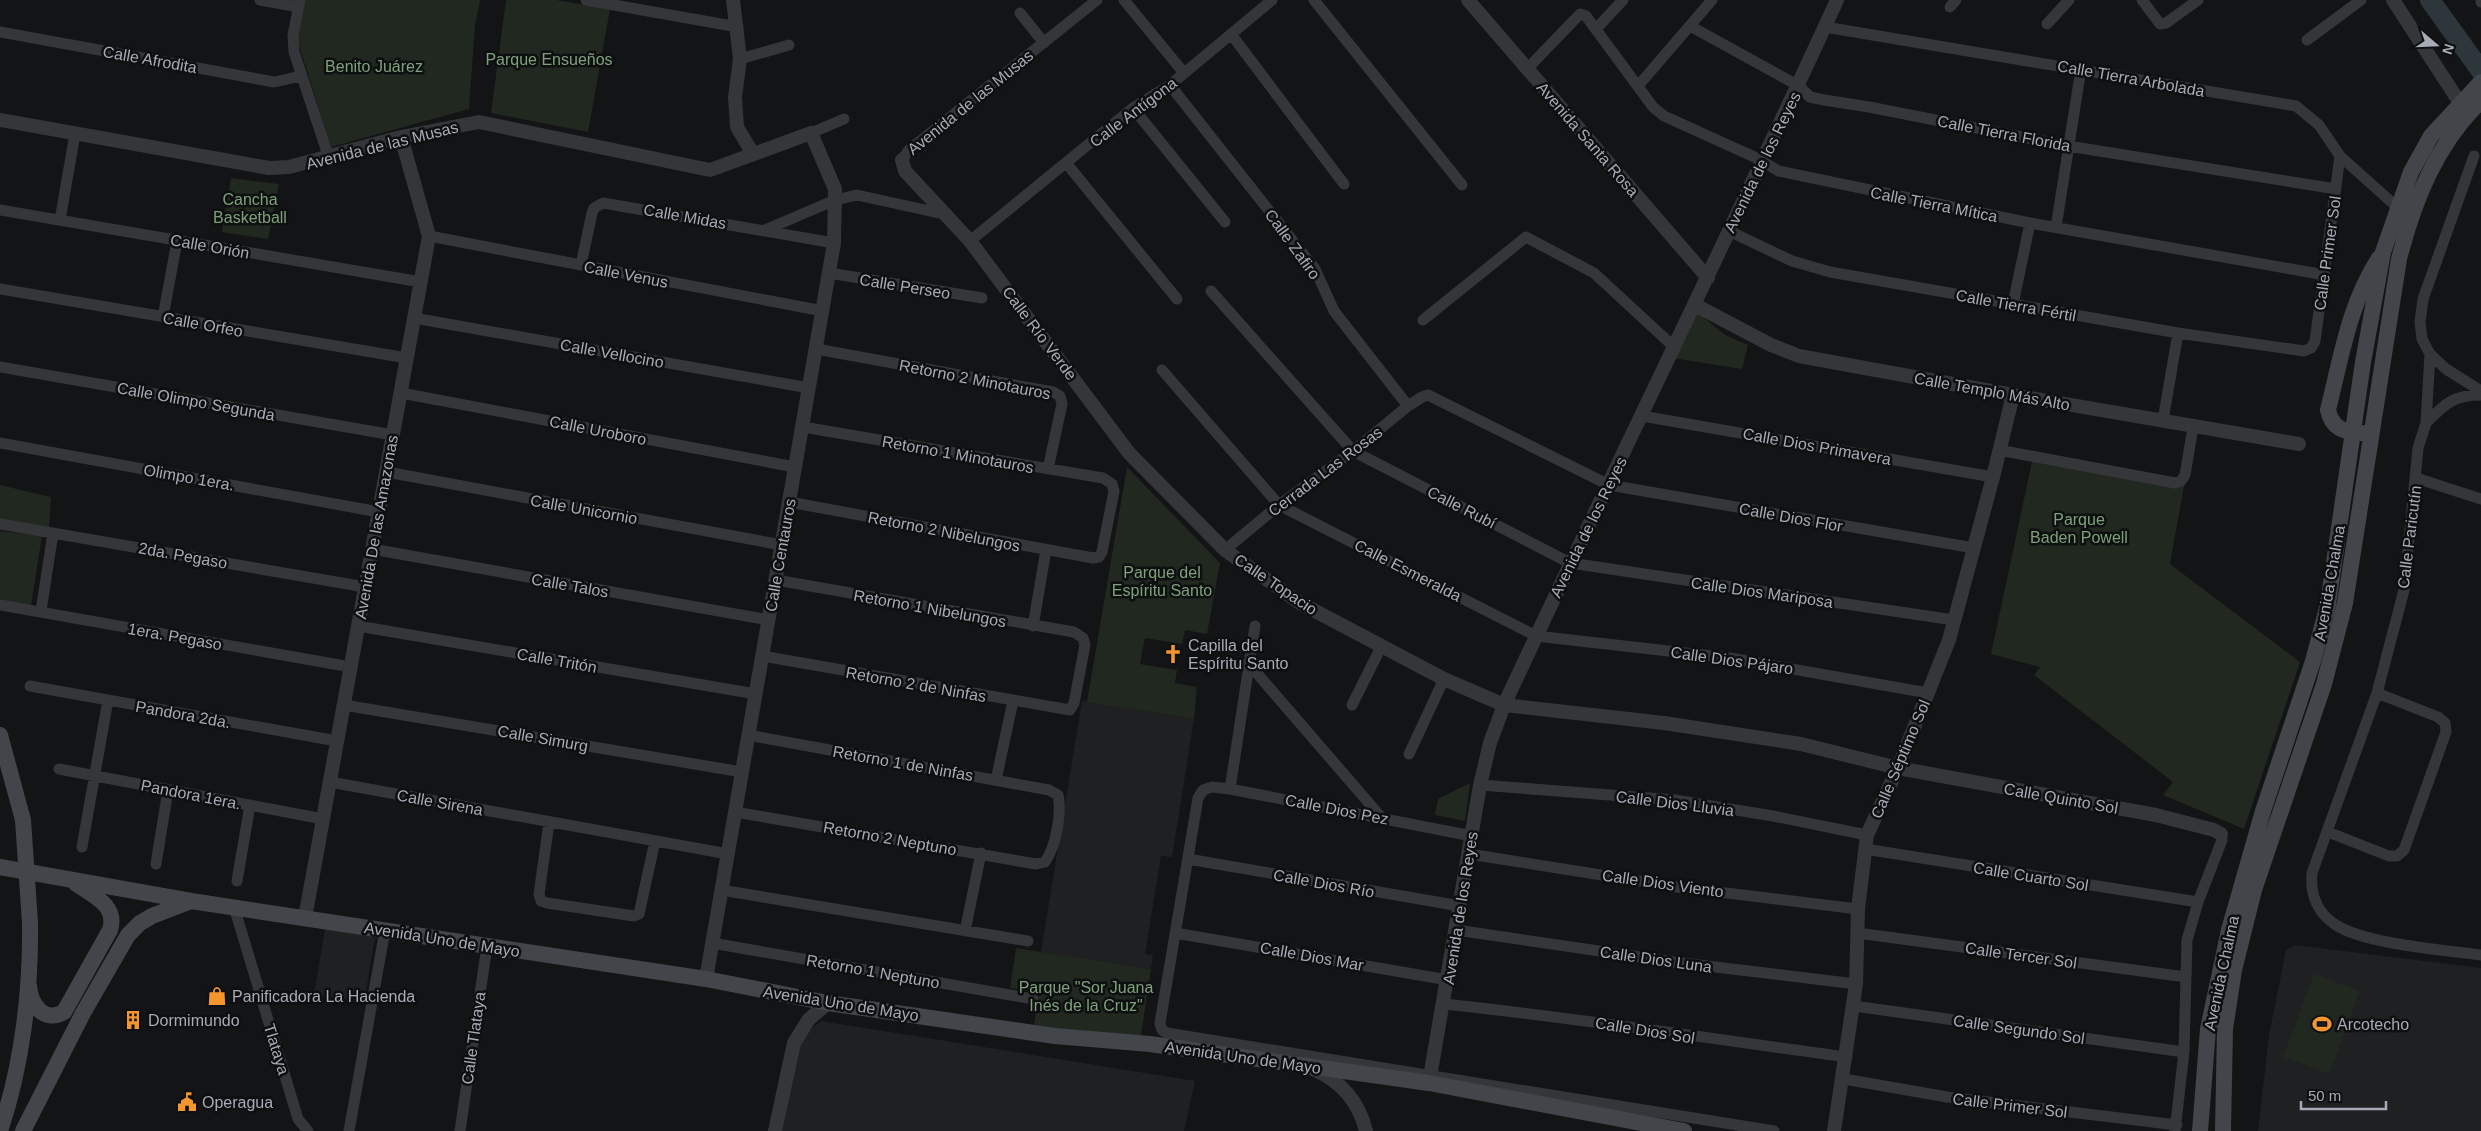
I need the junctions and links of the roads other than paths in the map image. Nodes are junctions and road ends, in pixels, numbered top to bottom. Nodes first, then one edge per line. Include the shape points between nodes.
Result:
1 (260, 0) edge
2 (586, 0) edge
3 (733, 0) edge
4 (1097, 0) edge
5 (1124, 0) edge
6 (1272, 0) edge
7 (1314, 0) edge
8 (1468, 0) edge
9 (1623, 0) edge
10 (1712, 0) edge
11 (1837, 0) edge
12 (2069, 0) edge
13 (2142, 0) edge
14 (2198, 0) edge
15 (2362, 0) edge
16 (2393, 0) edge
17 (299, 4) edge
18 (1020, 13) dead end
19 (2047, 24) dead end
20 (1690, 26) junction
21 (738, 27) junction
22 (1824, 27) junction
23 (1596, 29) junction
24 (0, 32) edge
25 (1231, 34) junction
26 (2307, 40) dead end
27 (1044, 43) junction
28 (789, 45) dead end
29 (740, 59) junction
30 (1527, 69) junction
31 (2081, 69) junction
32 (1184, 73) junction
33 (300, 76) junction
34 (2481, 83) edge
35 (1170, 85) junction
36 (1638, 86) junction
37 (1799, 86) junction
38 (2481, 101) edge
39 (2460, 103) junction
40 (1133, 108) junction
41 (0, 120) edge
42 (844, 120) dead end
43 (811, 133) junction
44 (75, 134) junction
45 (401, 137) junction
46 (2068, 146) junction
47 (754, 154) junction
48 (2340, 156) junction
49 (2474, 156) dead end
50 (329, 158) junction
51 (902, 160) joint
52 (1761, 160) junction
53 (1067, 164) junction
54 (1344, 184) dead end
55 (1462, 185) dead end
56 (2336, 189) junction
57 (835, 200) junction
58 (2397, 207) junction
59 (0, 210) edge
60 (948, 215) junction
61 (60, 220) junction
62 (1225, 222) dead end
63 (2030, 223) junction
64 (2056, 227) junction
65 (764, 230) junction
66 (1728, 231) junction
67 (429, 236) junction
68 (177, 241) junction
69 (970, 241) junction
70 (834, 243) junction
71 (2383, 252) junction
72 (581, 265) junction
73 (828, 274) junction
74 (2325, 275) junction
75 (1708, 278) junction
76 (421, 282) junction
77 (0, 289) edge
78 (1211, 291) dead end
79 (982, 298) dead end
80 (1177, 299) dead end
81 (2013, 304) junction
82 (1695, 305) junction
83 (823, 311) junction
84 (163, 317) junction
85 (414, 318) junction
86 (1423, 320) dead end
87 (2178, 333) junction
88 (1673, 346) junction
89 (2311, 348) joint
90 (816, 349) junction
91 (2430, 354) junction
92 (407, 358) junction
93 (0, 367) edge
94 (1162, 370) dead end
95 (809, 388) junction
96 (2481, 391) edge
97 (401, 392) junction
98 (2013, 395) junction
99 (2481, 395) edge
100 (1408, 406) junction
101 (1642, 416) junction
102 (2162, 420) junction
103 (2426, 423) junction
104 (803, 427) junction
105 (2193, 427) junction
106 (2353, 432) junction
107 (2372, 434) junction
108 (393, 435) junction
109 (0, 443) edge
110 (2299, 444) dead end
111 (1999, 450) junction
112 (1353, 451) junction
113 (1129, 453) joint
114 (795, 467) junction
115 (1048, 469) junction
116 (387, 472) junction
117 (1993, 477) junction
118 (2416, 478) junction
119 (1609, 485) junction
120 (2481, 499) edge
121 (789, 502) junction
122 (1279, 505) junction
123 (379, 512) junction
124 (0, 524) edge
125 (53, 533) junction
126 (782, 545) junction
127 (1974, 548) junction
128 (372, 549) junction
129 (1046, 550) junction
130 (1225, 550) junction
131 (1099, 557) joint
132 (1570, 563) junction
133 (776, 580) junction
134 (365, 587) junction
135 (0, 604) edge
136 (41, 611) junction
137 (769, 620) junction
138 (1954, 620) junction
139 (358, 626) junction
140 (1032, 626) junction
141 (1255, 626) dead end
142 (1536, 636) junction
143 (1381, 647) junction
144 (762, 656) junction
145 (1248, 663) junction
146 (351, 667) junction
147 (1444, 679) junction
148 (30, 686) dead end
149 (2377, 693) junction
150 (756, 694) junction
151 (1928, 694) junction
152 (108, 700) junction
153 (1012, 701) junction
154 (344, 705) junction
155 (1352, 705) dead end
156 (1504, 705) junction
157 (1070, 710) joint
158 (0, 735) edge
159 (748, 735) junction
160 (337, 741) junction
161 (1409, 754) dead end
162 (1898, 768) junction
163 (59, 769) dead end
164 (742, 772) junction
165 (95, 776) junction
166 (996, 780) junction
167 (330, 782) junction
168 (1480, 784) junction
169 (1230, 789) junction
170 (168, 790) junction
171 (250, 805) junction
172 (735, 812) junction
173 (1381, 817) junction
174 (323, 819) junction
175 (549, 822) junction
176 (2328, 832) junction
177 (2221, 834) joint
178 (1867, 835) junction
179 (1472, 836) junction
180 (655, 841) junction
181 (82, 847) dead end
182 (1865, 849) junction
183 (981, 853) junction
184 (728, 854) junction
185 (1469, 854) junction
186 (1188, 859) junction
187 (1045, 862) joint
188 (156, 864) dead end
189 (0, 867) edge
190 (71, 880) junction
191 (237, 881) dead end
192 (722, 890) junction
193 (191, 901) junction
194 (2198, 902) junction
195 (1460, 906) junction
196 (234, 907) junction
197 (1858, 909) junction
198 (305, 918) junction
199 (385, 930) junction
200 (1456, 930) junction
201 (965, 931) junction
202 (1175, 933) junction
203 (1857, 933) junction
204 (1028, 941) dead end
205 (712, 943) junction
206 (487, 946) junction
207 (2481, 955) edge
208 (2186, 977) junction
209 (706, 979) junction
210 (1448, 980) junction
211 (1856, 984) junction
212 (30, 985) junction
213 (1033, 1000) dead end
214 (828, 1003) junction
215 (1444, 1004) junction
216 (1854, 1006) junction
217 (2208, 1029) junction
218 (2226, 1029) junction
219 (1181, 1042) junction
220 (2184, 1052) junction
221 (1847, 1057) junction
222 (1303, 1065) junction
223 (1430, 1079) junction
224 (1844, 1079) junction
225 (2176, 1128) edge
226 (0, 1131) edge
227 (23, 1131) edge
228 (308, 1131) edge
229 (349, 1131) edge
230 (460, 1131) edge
231 (775, 1131) edge
232 (1366, 1131) edge
233 (1684, 1131) edge
234 (1774, 1131) edge
235 (1834, 1131) edge
236 (2200, 1131) edge
237 (2223, 1131) edge

1 - 17 street
2 - 21 street
3 - 21 street
4 - 27 street, Avenida de las Musas
5 - 32 street
6 - 25 street, Calle Antígona
7 - 55 street
8 - 30 street, Avenida Santa Rosa
9 - 23 street
10 - 20 street
11 - 22 street, Avenida de los Reyes
12 - 19 street
13 - 14 street via 2160,24
15 - 26 street
16 - 39 street
17 - 33 street via 294,52
18 - 27 street
20 - 36 street
20 - 37 street, Calle Tierra Florida
21 - 29 street
22 - 31 street, Calle Tierra Arbolada
22 - 37 street, Avenida de los Reyes
23 - 30 street, Calle Tierra Mítica via 1586,16 1576,16
23 - 36 street, Calle Tierra Mítica
24 - 33 street, Calle Afrodita via 274,82
25 - 32 street, Calle Antígona
25 - 54 street
27 - 51 street, Avenida de las Musas via 909,150
28 - 29 street
29 - 47 street via 735,97 737,127
30 - 75 street, Avenida Santa Rosa
31 - 46 street
31 - 48 street, Calle Tierra Arbolada via 2296,106 2319,125
32 - 35 street, Calle Antígona
33 - 50 street
34 - 39 main road, Avenida Chalma
35 - 40 street, Calle Antígona
35 - 100 street, Calle Zafiro via 1315,269 1334,311
36 - 52 street, Calle Tierra Mítica via 1664,116
37 - 46 street, Calle Tierra Florida via 1810,98 1869,106
37 - 52 street, Avenida de los Reyes
38 - 107 main road, Avenida Chalma via 2469,112 2434,161 2411,214 2399,259
39 - 58 main road, Avenida Chalma via 2431,136
40 - 53 street, Calle Antígona
40 - 62 street
41 - 44 street, Avenida de las Musas
42 - 43 street, Avenida de las Musas
43 - 47 street, Avenida de las Musas
43 - 57 street, Calle Centauros via 835,189
44 - 50 street, Avenida de las Musas via 269,168
44 - 61 street
45 - 47 street, Avenida de las Musas via 479,122 710,170
45 - 50 street, Avenida de las Musas
45 - 67 street, Avenida De las Amazonas
46 - 56 street, Calle Tierra Florida
46 - 64 street
48 - 56 street, Calle Primer Sol
48 - 58 street, Calle Tierra Arbolada
49 - 91 street, Calle Paricutín via 2423,299 2422,340
51 - 60 street, Avenida de las Musas via 905,171
52 - 63 street, Calle Tierra Mítica via 1778,171 1808,179
52 - 66 street, Avenida de los Reyes
53 - 69 street, Calle Antígona
53 - 80 street
56 - 74 street, Calle Primer Sol
57 - 60 street via 857,195
57 - 65 street
57 - 70 street, Calle Centauros
58 - 71 main road, Avenida Chalma
59 - 61 street, Calle Orión
60 - 69 street, Calle Río Verde
61 - 68 street, Calle Orión
63 - 64 street, Calle Tierra Mítica
63 - 81 street
64 - 74 street, Calle Tierra Mítica
65 - 70 street, Calle Midas
65 - 72 street, Calle Midas via 603,203 592,213
66 - 75 street, Avenida de los Reyes
66 - 81 street, Calle Tierra Fértil via 1792,261 1830,272
67 - 72 street, Calle Venus
67 - 76 street, Avenida De las Amazonas
68 - 76 street, Calle Orión
68 - 84 street
69 - 113 street, Calle Río Verde
70 - 73 street, Calle Centauros
71 - 106 main road, Avenida Chalma
71 - 106 main road via 2356,301 2328,410 2330,420 2339,429
72 - 83 street, Calle Venus
73 - 79 street, Calle Perseo
73 - 83 street, Calle Centauros
74 - 89 street, Calle Primer Sol via 2315,341
75 - 82 street, Avenida de los Reyes
76 - 85 street, Avenida De las Amazonas
77 - 84 street, Calle Orfeo
78 - 112 street
81 - 87 street, Calle Tierra Fértil
82 - 88 street, Avenida de los Reyes
82 - 98 street, Calle Templo Más Alto via 1799,356
83 - 90 street, Calle Centauros
84 - 92 street, Calle Orfeo
85 - 92 street, Avenida De las Amazonas
85 - 95 street, Calle Vellocino
86 - 88 street via 1526,237 1594,273
87 - 89 street, Calle Tierra Fértil via 2304,351
87 - 102 street
88 - 101 street, Avenida de los Reyes
90 - 95 street, Calle Centauros
90 - 115 street, Retorno 2 Minotauros via 1054,392 1060,396 1062,404
91 - 96 street via 2446,369
91 - 103 street, Calle Paricutín
92 - 97 street, Avenida De las Amazonas
93 - 108 street, Calle Olimpo Segunda
94 - 122 street
95 - 104 street, Calle Centauros
97 - 108 street, Avenida De las Amazonas
97 - 114 street, Calle Uroboro
98 - 102 street, Calle Templo Más Alto
98 - 111 street, Calle Séptimo Sol
99 - 103 street via 2456,397
100 - 112 street, Cerrada Las Rosas
100 - 119 street, Cerrada Las Rosas via 1428,395
101 - 117 street, Calle Dios Primavera
101 - 119 street, Avenida de los Reyes
102 - 105 street, Calle Templo Más Alto
103 - 118 street, Calle Paricutín via 2418,448
104 - 114 street, Calle Centauros
104 - 115 street, Retorno 1 Minotauros
105 - 110 street, Calle Templo Más Alto
105 - 111 street via 2185,475 2175,483
106 - 107 main road
106 - 217 main road, Avenida Chalma via 2328,604 2314,661 2238,896
107 - 218 main road, Avenida Chalma via 2345,603 2324,684 2254,890 2234,970
108 - 116 street, Avenida De las Amazonas
109 - 123 street, Olimpo 1era.
111 - 117 street, Calle Séptimo Sol
112 - 122 street, Cerrada Las Rosas
112 - 132 street, Calle Rubí
113 - 130 street, Calle Topacio
114 - 121 street, Calle Centauros
115 - 131 street, Retorno 1 Minotauros via 1103,478 1112,484 1114,492
116 - 123 street, Avenida De las Amazonas
116 - 126 street, Calle Unicornio
117 - 127 street, Calle Séptimo Sol
118 - 120 street
118 - 149 street, Calle Paricutín via 2404,590
119 - 127 street, Calle Dios Flor
119 - 132 street, Avenida de los Reyes
121 - 126 street, Calle Centauros
121 - 129 street, Retorno 2 Nibelungos
122 - 130 street, Cerrada Las Rosas
122 - 142 street, Calle Esmeralda
123 - 128 street, Avenida De las Amazonas
124 - 125 street, 2da. Pegaso
125 - 134 street, 2da. Pegaso
125 - 136 street
126 - 133 street, Calle Centauros
127 - 138 street, Calle Séptimo Sol
128 - 134 street, Avenida De las Amazonas
128 - 137 street, Calle Talos
129 - 131 street, Retorno 2 Nibelungos
129 - 140 street
130 - 143 street, Calle Topacio via 1300,604
132 - 138 street, Calle Dios Mariposa
132 - 142 street, Avenida de los Reyes
133 - 137 street, Calle Centauros
133 - 140 street, Retorno 1 Nibelungos
134 - 139 street, Avenida De las Amazonas
135 - 136 street, 1era. Pegaso
136 - 146 street, 1era. Pegaso
137 - 144 street, Calle Centauros
138 - 151 street, Calle Séptimo Sol
139 - 146 street, Avenida De las Amazonas
139 - 150 street, Calle Tritón
140 - 157 street, Retorno 1 Nibelungos via 1074,632 1083,638 1085,645
141 - 145 street
142 - 151 street, Calle Dios Pájaro via 1730,658
142 - 156 street, Avenida de los Reyes
143 - 147 street, Calle Topacio
143 - 155 street
144 - 150 street, Calle Centauros
144 - 153 street, Retorno 2 de Ninfas
145 - 169 street
145 - 173 street
146 - 154 street, Avenida De las Amazonas
147 - 156 street, Calle Topacio
147 - 161 street
148 - 152 street, Pandora 2da.
149 - 176 street, Calle Paricutín
149 - 176 street via 2438,717 2445,723 2446,732 2404,850 2397,856 2389,856
150 - 159 street, Calle Centauros
151 - 162 street, Calle Séptimo Sol
152 - 160 street, Pandora 2da.
152 - 165 street
153 - 157 street, Retorno 2 de Ninfas
153 - 166 street
154 - 160 street, Avenida De las Amazonas
154 - 164 street, Calle Simurg
156 - 162 street, Calle Quinto Sol via 1664,723 1792,743
156 - 168 street, Avenida de los Reyes
158 - 212 main road, bridge via 24,820
159 - 164 street, Calle Centauros
159 - 166 street, Retorno 1 de Ninfas
160 - 167 street, Avenida De las Amazonas
162 - 177 street, Calle Quinto Sol via 2156,815
162 - 178 street, Calle Séptimo Sol
163 - 165 street, Pandora 1era.
164 - 172 street, Calle Centauros
165 - 170 street, Pandora 1era.
165 - 181 street
166 - 187 street, Retorno 1 de Ninfas via 1049,790 1058,795 1060,805 1050,854
167 - 174 street, Avenida De las Amazonas
167 - 175 street, Calle Sirena
168 - 178 street, Calle Dios Lluvia via 1675,800
168 - 179 street, Avenida de los Reyes
169 - 173 street, Calle Dios Pez
169 - 186 street, Calle Dios Pez via 1212,787 1203,790 1198,798
170 - 171 street, Pandora 1era.
170 - 188 street
171 - 174 street, Pandora 1era.
171 - 191 street
172 - 183 street, Retorno 2 Neptuno
172 - 184 street, Calle Centauros
173 - 179 street, Calle Dios Pez
174 - 198 street, Avenida De las Amazonas
175 - 180 street, Calle Sirena
175 - 180 street via 539,894 541,901 547,903 634,916 639,914
176 - 207 street, Calle Paricutín via 2312,873 2310,888 2323,914 2336,925 2362,936
177 - 194 street, Calle Primer Sol via 2222,840
178 - 182 street, Calle Séptimo Sol
179 - 185 street, Avenida de los Reyes
180 - 184 street, Calle Sirena
182 - 194 street, Calle Cuarto Sol
182 - 197 street, Calle Séptimo Sol
183 - 187 street, Retorno 2 Neptuno via 1036,864
183 - 201 street
184 - 192 street, Calle Centauros
185 - 195 street, Avenida de los Reyes
185 - 197 street, Calle Dios Viento via 1677,887
186 - 195 street, Calle Dios Río
186 - 202 street
189 - 190 main road, Avenida Uno de Mayo
190 - 193 main road, Avenida Uno de Mayo
190 - 212 main road via 105,904 112,917 110,930 64,1012 52,1016 41,1013 31,997
192 - 201 street
192 - 205 street, Calle Centauros
193 - 196 main road, Avenida Uno de Mayo
193 - 227 main road via 152,916 128,935 83,1013
194 - 208 street, Calle Primer Sol via 2187,940
195 - 200 street, Avenida de los Reyes
196 - 198 main road, Avenida Uno de Mayo
196 - 228 street, Tlataya via 298,1119
197 - 203 street, Calle Séptimo Sol
198 - 199 main road, Avenida Uno de Mayo
199 - 206 main road, Avenida Uno de Mayo
199 - 229 street
200 - 210 street, Avenida de los Reyes
200 - 211 street, Calle Dios Luna via 1674,962
201 - 204 street
202 - 210 street, Calle Dios Mar
202 - 219 street via 1160,1023 1162,1030
203 - 208 street, Calle Tercer Sol
203 - 211 street, Calle Séptimo Sol
205 - 209 street, Calle Centauros
205 - 213 street, Retorno 1 Neptuno
206 - 209 main road, Avenida Uno de Mayo
206 - 230 street, Calle Tlataya
208 - 220 street, Calle Primer Sol
209 - 214 main road, Avenida Uno de Mayo
210 - 215 street, Avenida de los Reyes
211 - 216 street, Calle Séptimo Sol
212 - 226 main road via 14,1080
214 - 219 main road, Avenida Uno de Mayo via 1049,1035
214 - 231 street via 809,1019 794,1043
215 - 221 street, Calle Dios Sol via 1557,1016 1658,1033
215 - 223 street, Avenida de los Reyes
216 - 220 street, Calle Segundo Sol
216 - 221 street, Calle Séptimo Sol
217 - 218 main road
217 - 236 main road, Avenida Chalma
218 - 237 main road, Avenida Chalma
219 - 222 main road, Avenida Uno de Mayo
219 - 223 street
220 - 225 street, Calle Primer Sol
221 - 224 street, Calle Séptimo Sol
222 - 223 main road, Avenida Uno de Mayo
222 - 232 street via 1342,1087 1356,1105
223 - 233 main road, Avenida Uno de Mayo
223 - 234 street
224 - 225 street, Calle Primer Sol via 1947,1097
224 - 235 street, Calle Séptimo Sol

